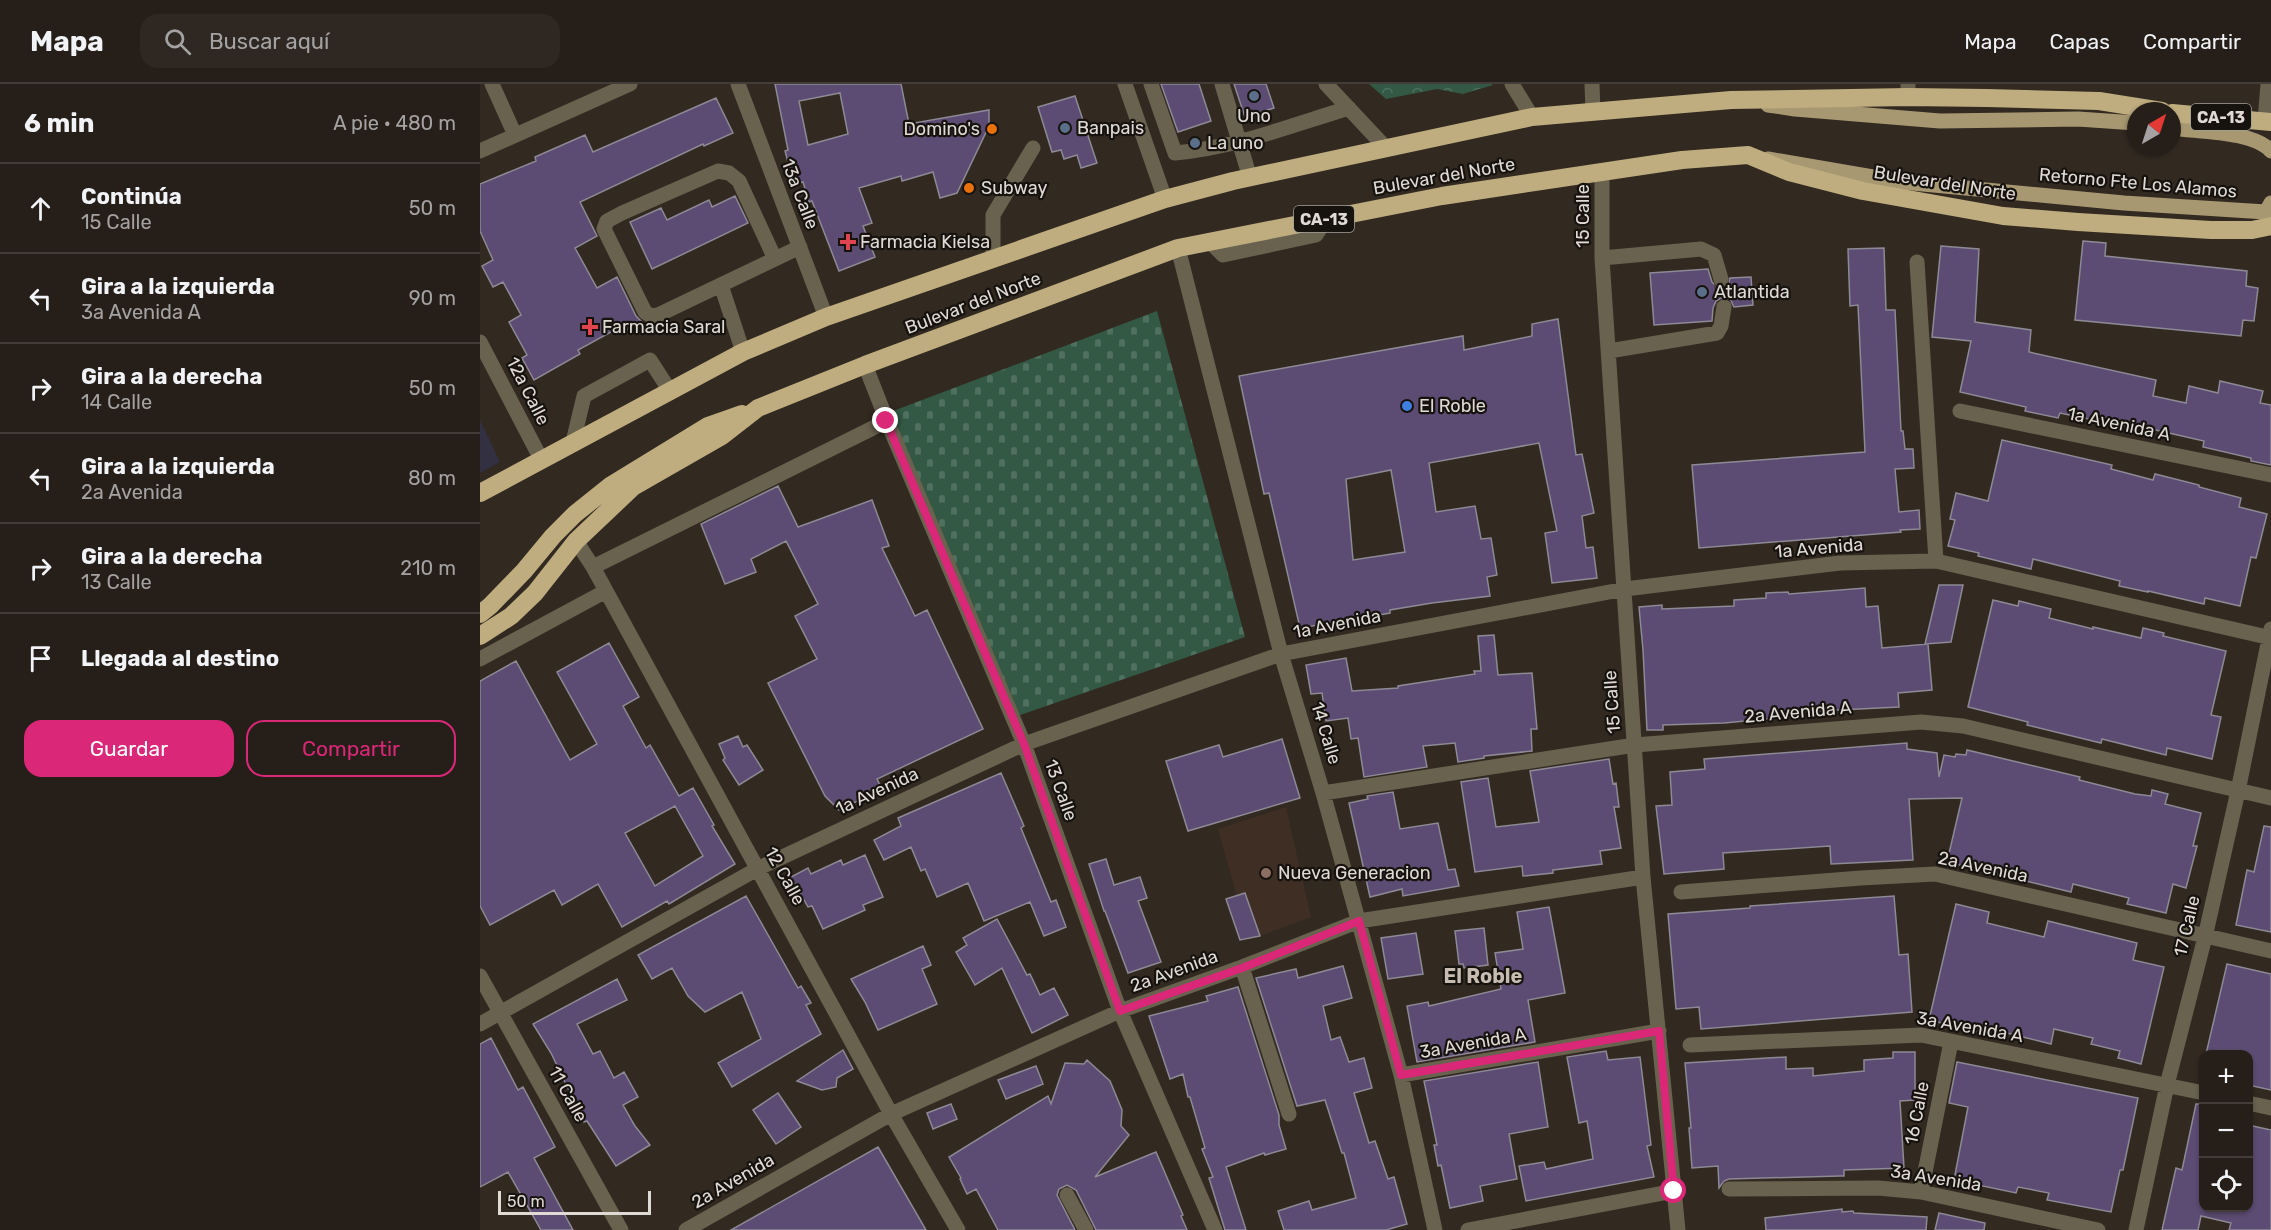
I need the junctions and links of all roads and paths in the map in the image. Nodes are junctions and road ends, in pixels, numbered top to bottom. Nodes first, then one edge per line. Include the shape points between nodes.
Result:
1 (492, 84) edge
2 (630, 84) edge
3 (738, 84) edge
4 (1125, 84) edge
5 (1151, 84) edge
6 (1222, 84) edge
7 (1326, 84) edge
8 (1512, 84) edge
9 (1592, 84) edge
10 (2268, 84) edge
11 (1908, 90) edge
12 (1731, 100) junction
13 (2127, 105) edge
14 (1349, 108) junction
15 (1593, 112) junction
16 (2181, 114) edge
17 (1532, 117) junction
18 (2127, 122) edge
19 (2268, 122) edge
20 (2181, 130) edge
21 (515, 135) junction
22 (1239, 142) junction
23 (1033, 148) dead end
24 (1386, 148) junction
25 (480, 151) edge
26 (2271, 151) edge
27 (1748, 155) junction
28 (1602, 171) junction
29 (1250, 178) junction
30 (1165, 199) junction
31 (2271, 203) edge
32 (2271, 226) edge
33 (800, 247) junction
34 (1178, 248) junction
35 (1602, 258) junction
36 (775, 259) junction
37 (993, 259) junction
38 (1917, 262) dead end
39 (1721, 279) tunnel mouth
40 (721, 285) junction
41 (1724, 308) tunnel mouth
42 (826, 317) junction
43 (480, 342) edge
44 (1609, 351) junction
45 (743, 352) junction
46 (866, 365) junction
47 (670, 391) junction
48 (758, 408) junction
49 (1960, 411) dead end
50 (886, 421) junction
51 (573, 442) junction
52 (541, 459) junction
53 (2271, 475) edge
54 (480, 493) edge
55 (480, 502) edge
56 (576, 541) junction
57 (1936, 561) junction
58 (593, 567) junction
59 (1625, 589) junction
60 (606, 591) junction
61 (480, 614) edge
62 (2270, 635) edge
63 (480, 636) edge
64 (1281, 654) junction
65 (480, 659) edge
66 (1024, 744) junction
67 (1635, 745) junction
68 (2238, 791) junction
69 (1323, 793) junction
70 (2271, 798) edge
71 (759, 868) junction
72 (1643, 877) junction
73 (1681, 892) dead end
74 (1359, 921) junction
75 (2205, 937) junction
76 (2271, 951) edge
77 (1242, 968) junction
78 (480, 976) edge
79 (1120, 1011) junction
80 (500, 1013) junction
81 (480, 1024) edge
82 (1659, 1031) junction
83 (1951, 1042) junction
84 (1690, 1045) dead end
85 (1401, 1075) junction
86 (2167, 1085) junction
87 (2199, 1092) edge
88 (2253, 1104) edge
89 (2271, 1108) edge
90 (891, 1114) junction
91 (1288, 1114) dead end
92 (1729, 1189) dead end
93 (1674, 1191) junction
94 (1921, 1192) junction
95 (1067, 1195) dead end
96 (621, 1230) edge
97 (686, 1230) edge
98 (958, 1230) edge
99 (1086, 1230) edge
100 (1215, 1230) edge
101 (1435, 1230) edge
102 (1468, 1230) edge
103 (1678, 1230) edge
104 (2098, 1230) edge
105 (2136, 1230) edge

1 - 21 street
2 - 21 street
3 - 33 street, 13a Calle
4 - 30 street
5 - 22 street via 1175,153
6 - 22 street
7 - 14 street
8 - 17 street
9 - 15 street
10 - 19 street
11 - 12 highway, Bulevar del Norte
11 - 13 highway, Bulevar del Norte
12 - 15 highway, Bulevar del Norte
12 - 18 main road via 1795,110 1941,121 2078,119
14 - 22 street
14 - 24 street
15 - 17 highway, Bulevar del Norte
16 - 19 highway, CA-13
17 - 24 highway, Bulevar del Norte
20 - 26 main road via 2233,134 2265,144
21 - 25 street
22 - 29 street
23 - 37 street via 993,215
24 - 29 highway, Bulevar del Norte
27 - 28 highway, Bulevar del Norte / CA-13
27 - 31 main road, Retorno Fte Los Alamos via 1902,182 2067,199 2236,212 2266,212
27 - 32 highway, Bulevar del Norte / CA-13 via 1789,172 1863,191 2003,216 2211,230
28 - 34 highway, Bulevar del Norte / CA-13 via 1442,196
28 - 35 street, 15 Calle
29 - 30 highway, Bulevar del Norte
29 - 55 highway via 801,337
30 - 37 highway, Bulevar del Norte
33 - 36 street
33 - 42 street, 13a Calle
34 - 46 highway, Bulevar del Norte / CA-13
34 - 64 street, 14 Calle
35 - 39 street via 1701,249 1714,255
35 - 44 street, 15 Calle
36 - 40 street
36 - 40 street via 739,181 729,173 718,171 607,221 607,236 645,312 651,316
37 - 42 highway, Bulevar del Norte
38 - 57 street
40 - 45 street
41 - 44 street via 1717,333
42 - 45 highway, Bulevar del Norte
43 - 52 street, 12a Calle
44 - 59 street, 15 Calle
45 - 47 highway, Bulevar del Norte
46 - 48 highway, Bulevar del Norte / CA-13
46 - 50 street, 13 Calle
47 - 51 highway, Bulevar del Norte
47 - 51 street via 650,360 584,396
48 - 56 highway, Bulevar del Norte / CA-13 via 722,436 633,487
48 - 61 highway via 708,426 610,486 575,514
49 - 53 street, 1a Avenida A
50 - 58 street
50 - 66 street, 13 Calle
51 - 52 highway, Bulevar del Norte
52 - 54 highway, Bulevar del Norte
56 - 58 street, 12 Calle
56 - 63 highway, Bulevar del Norte / CA-13 via 535,593 511,616
57 - 59 street, 1a Avenida via 1840,563
57 - 62 street, 1a Avenida
58 - 60 street, 12 Calle
59 - 64 street, 1a Avenida
59 - 67 street, 15 Calle
60 - 65 street
60 - 71 street, 12 Calle
62 - 68 street, 17 Calle
64 - 66 street, 1a Avenida
64 - 69 street, 14 Calle
66 - 71 street, 1a Avenida
66 - 79 street, 13 Calle
67 - 68 street, 2a Avenida A via 1949,723
67 - 69 street, 2a Avenida A
67 - 72 street, 15 Calle
68 - 70 street, 2a Avenida A
68 - 75 street, 17 Calle
69 - 74 street, 14 Calle
71 - 80 street, 1a Avenida
71 - 90 street, 12 Calle
72 - 74 street, 2a Avenida
72 - 82 street, 15 Calle
73 - 75 street, 2a Avenida via 1935,874
74 - 77 street, 2a Avenida
74 - 85 street, 14 Calle
75 - 76 street, 2a Avenida
75 - 86 street, 17 Calle
77 - 79 street, 2a Avenida
77 - 91 street
78 - 80 street, 11 Calle
79 - 90 street, 2a Avenida
79 - 100 street, 13 Calle
80 - 81 street, 1a Avenida
80 - 96 street, 11 Calle
82 - 85 street, 3a Avenida A
82 - 93 street, 15 Calle
83 - 84 street, 3a Avenida A via 1922,1035
83 - 86 street, 3a Avenida A
83 - 94 street, 16 Calle
85 - 101 street, 14 Calle
86 - 87 street, 3a Avenida A
86 - 105 street, 17 Calle
88 - 89 street
90 - 97 street, 2a Avenida
90 - 98 street, 12 Calle
92 - 94 street, 3a Avenida via 1878,1188
93 - 102 street
93 - 103 street, 15 Calle
94 - 104 street, 3a Avenida
95 - 99 street

